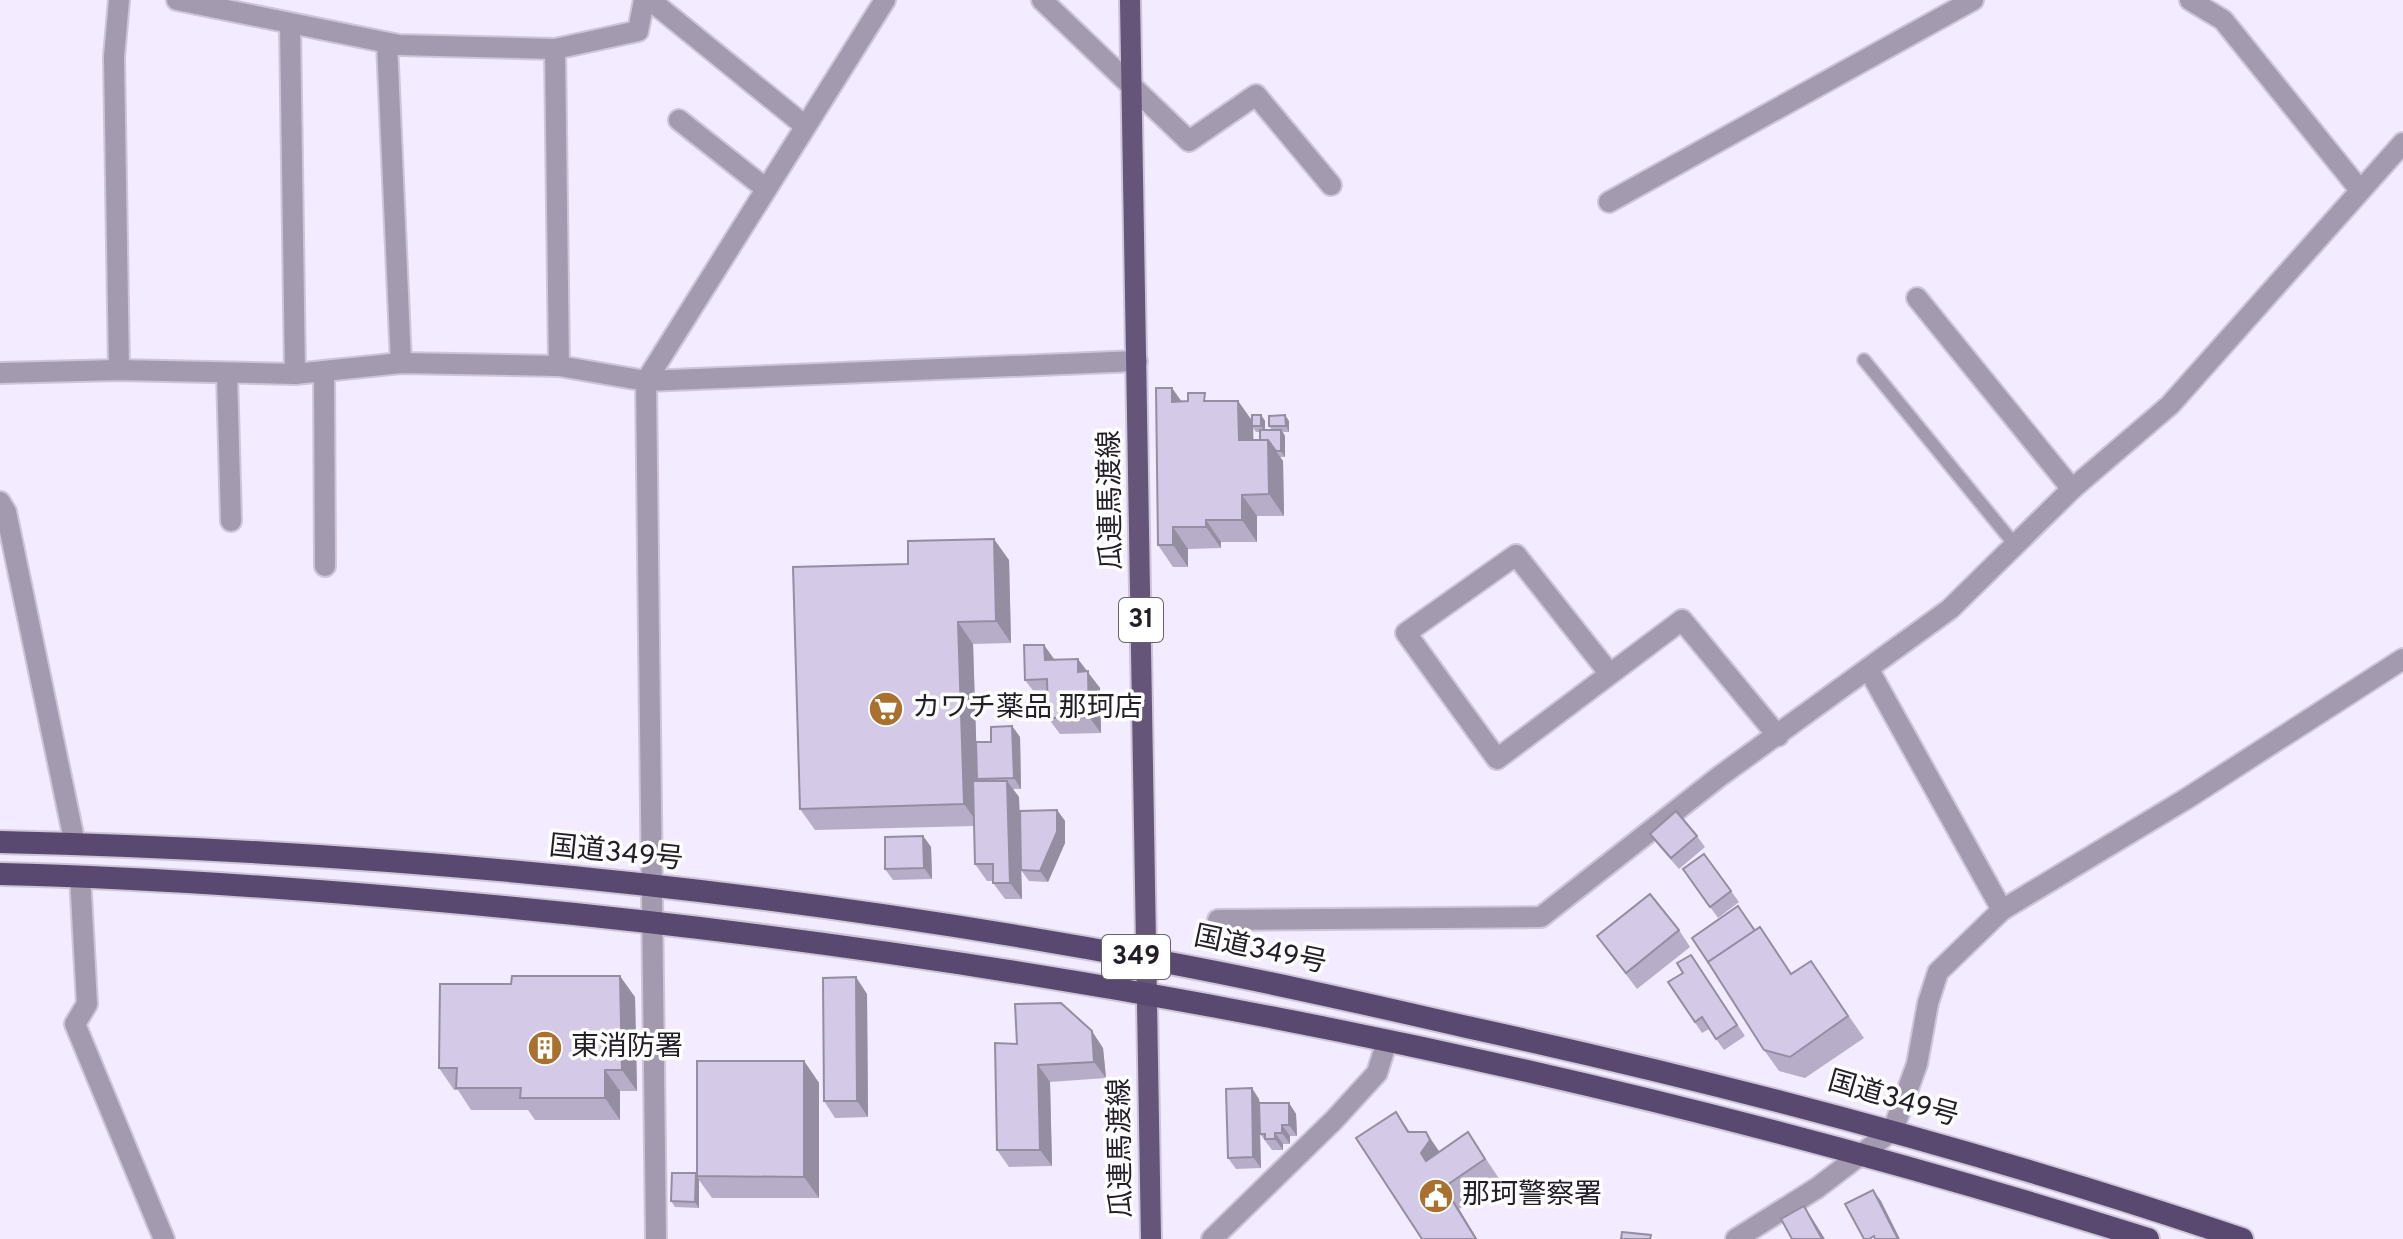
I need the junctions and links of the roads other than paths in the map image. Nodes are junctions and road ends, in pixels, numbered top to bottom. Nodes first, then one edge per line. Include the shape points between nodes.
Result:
1 (119, 0) edge
2 (177, 0) edge
3 (644, 0) edge
4 (650, 0) edge
5 (885, 0) edge
6 (1042, 0) edge
7 (1130, 0) edge
8 (1973, 0) edge
9 (2190, 0) edge
10 (290, 24) junction
11 (387, 43) junction
12 (555, 49) junction
13 (1132, 83) junction
14 (679, 120) dead end
15 (804, 125) junction
16 (2403, 143) edge
17 (1331, 185) dead end
18 (765, 188) junction
19 (2360, 190) junction
20 (1609, 202) dead end
21 (1917, 298) dead end
22 (1864, 360) dead end
23 (1137, 361) junction
24 (401, 363) junction
25 (559, 366) junction
26 (119, 370) junction
27 (324, 371) junction
28 (0, 373) edge
29 (227, 373) junction
30 (295, 374) junction
31 (646, 381) junction
32 (2072, 489) junction
33 (2, 509) edge
34 (231, 521) dead end
35 (2015, 545) junction
36 (325, 566) dead end
37 (2403, 659) edge
38 (1869, 670) junction
39 (1610, 674) junction
40 (1778, 736) junction
41 (0, 842) edge
42 (75, 844) junction
43 (0, 874) edge
44 (80, 876) junction
45 (652, 887) junction
46 (2002, 910) junction
47 (652, 920) junction
48 (1218, 920) dead end
49 (1146, 959) junction
50 (1148, 995) junction
51 (1387, 1041) junction
52 (1893, 1130) junction
53 (1857, 1154) junction
54 (164, 1239) edge
55 (656, 1239) edge
56 (1151, 1239) edge
57 (1212, 1239) edge
58 (1736, 1239) edge
59 (2148, 1239) edge
60 (2242, 1239) edge

1 - 26 street via 114,57
2 - 10 street
3 - 12 street via 638,31
4 - 15 street
5 - 15 street
6 - 13 street
7 - 13 main road, 瓜連馬渡線 / 31
8 - 20 street
9 - 19 street via 2223,20
10 - 11 street
10 - 30 street
11 - 12 street
11 - 24 street
12 - 25 street
13 - 17 street via 1189,141 1256,95
13 - 23 main road, 瓜連馬渡線 / 31
14 - 18 street
15 - 18 street
16 - 19 street
18 - 31 street
19 - 32 street via 2170,405
21 - 32 street
22 - 35 lane
23 - 31 street
23 - 49 main road, 瓜連馬渡線 / 31
24 - 25 street
24 - 27 street
25 - 31 street
26 - 28 street
26 - 29 street
27 - 30 street
27 - 36 street
29 - 30 street
29 - 34 street
31 - 45 street
32 - 35 street
33 - 42 street
35 - 38 street via 1950,609
37 - 46 street
38 - 40 street
38 - 46 street
39 - 39 street via 1497,759 1406,633 1516,555
39 - 40 street via 1682,620
40 - 48 street via 1541,917
41 - 42 highway, 国道349号 / 349
42 - 45 highway, 国道349号 / 349 via 292,855
43 - 44 highway, 349
44 - 47 highway, 349 via 293,887
44 - 54 street via 87,1004 75,1024
45 - 47 street
45 - 49 highway, 国道349号 / 349
46 - 52 street via 1938,972 1917,1064
47 - 50 highway, 349
47 - 55 street
49 - 50 main road, 瓜連馬渡線 / 31
49 - 52 highway, 国道349号 / 349 via 1679,1074
50 - 51 highway, 349
50 - 56 main road, 瓜連馬渡線 / 31
51 - 53 highway, 349
51 - 57 street via 1377,1073
52 - 53 street
52 - 60 highway, 国道349号 / 349
53 - 58 street via 1817,1188
53 - 59 highway, 349

